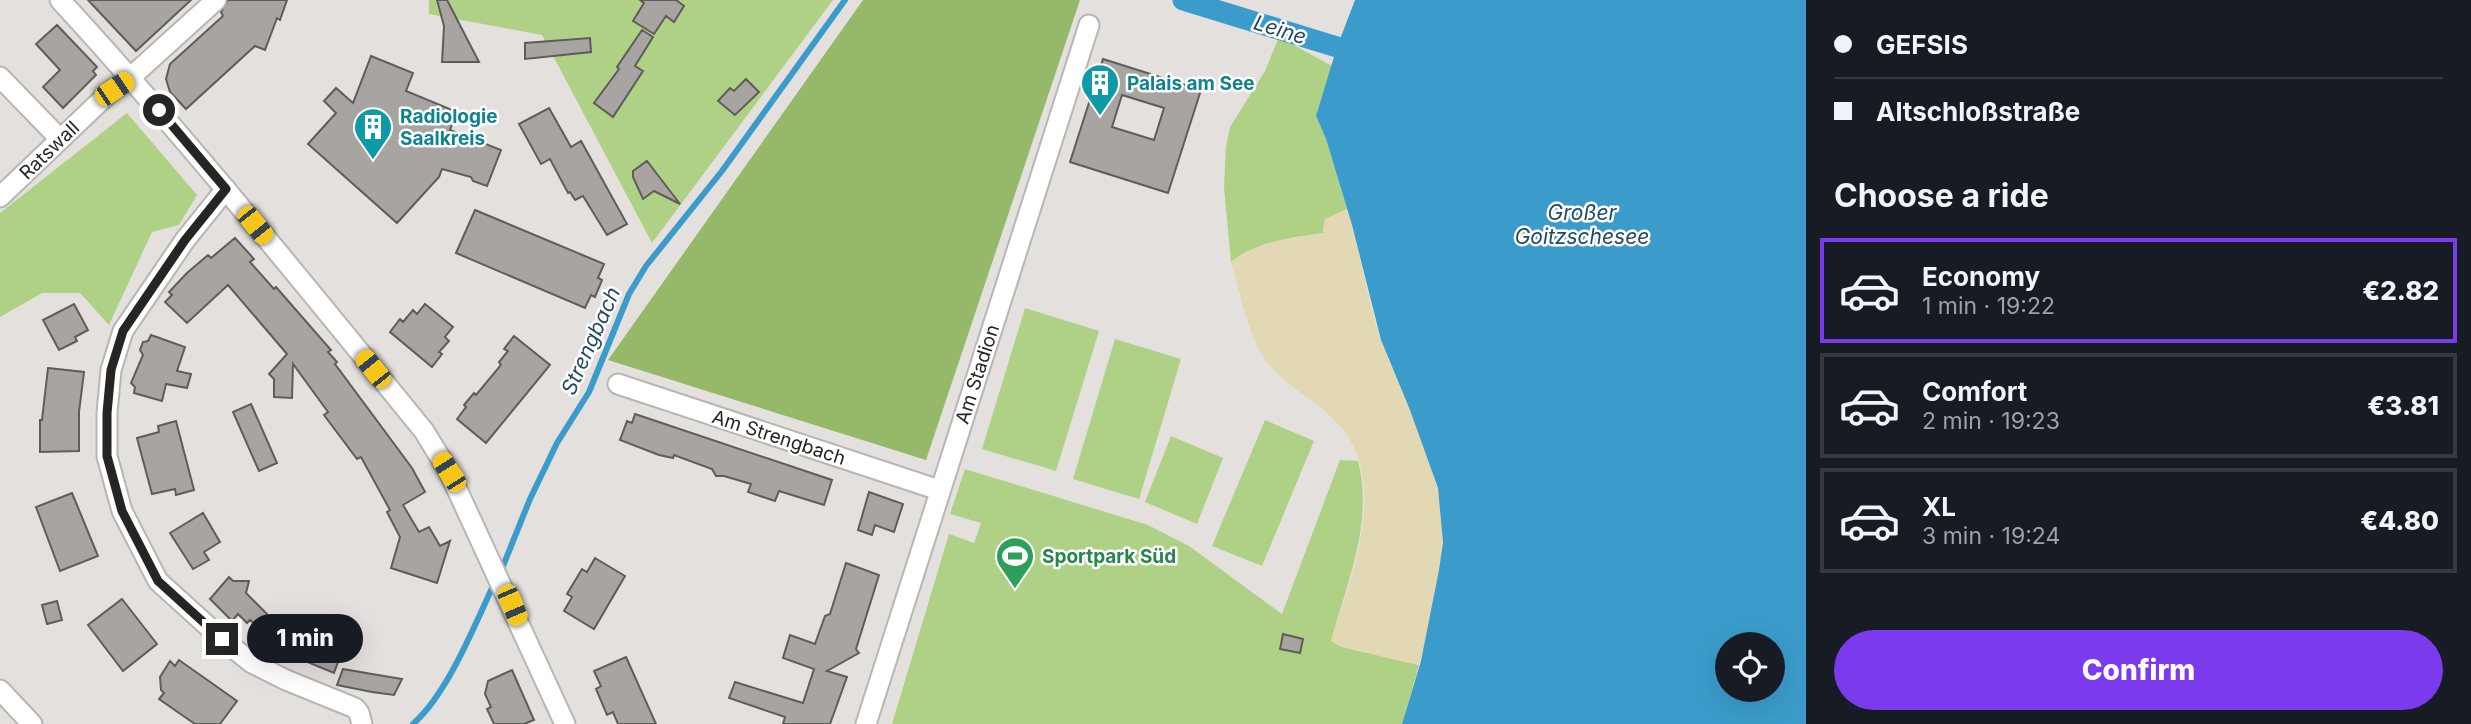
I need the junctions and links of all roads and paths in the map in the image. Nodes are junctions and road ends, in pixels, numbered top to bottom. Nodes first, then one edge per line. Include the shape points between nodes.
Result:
1 (60, 0) edge
2 (216, 0) edge
3 (1090, 25) dead end
4 (0, 77) edge
5 (131, 77) junction
6 (60, 139) junction
7 (226, 189) junction
8 (0, 197) edge
9 (618, 384) dead end
10 (939, 490) junction
11 (0, 690) edge
12 (32, 724) edge
13 (362, 724) edge
14 (565, 724) edge
15 (866, 724) edge

1 - 5 street
2 - 5 street, Ratswall
3 - 10 street, Am Stadion
4 - 6 street
5 - 6 street, Ratswall
5 - 7 street
6 - 8 street, Ratswall
7 - 13 street via 123,331 111,370 107,456 122,511 158,581 252,663 355,708
7 - 14 street via 424,430 449,472
9 - 10 street, Am Strengbach
10 - 15 street, Am Stadion
11 - 12 street

